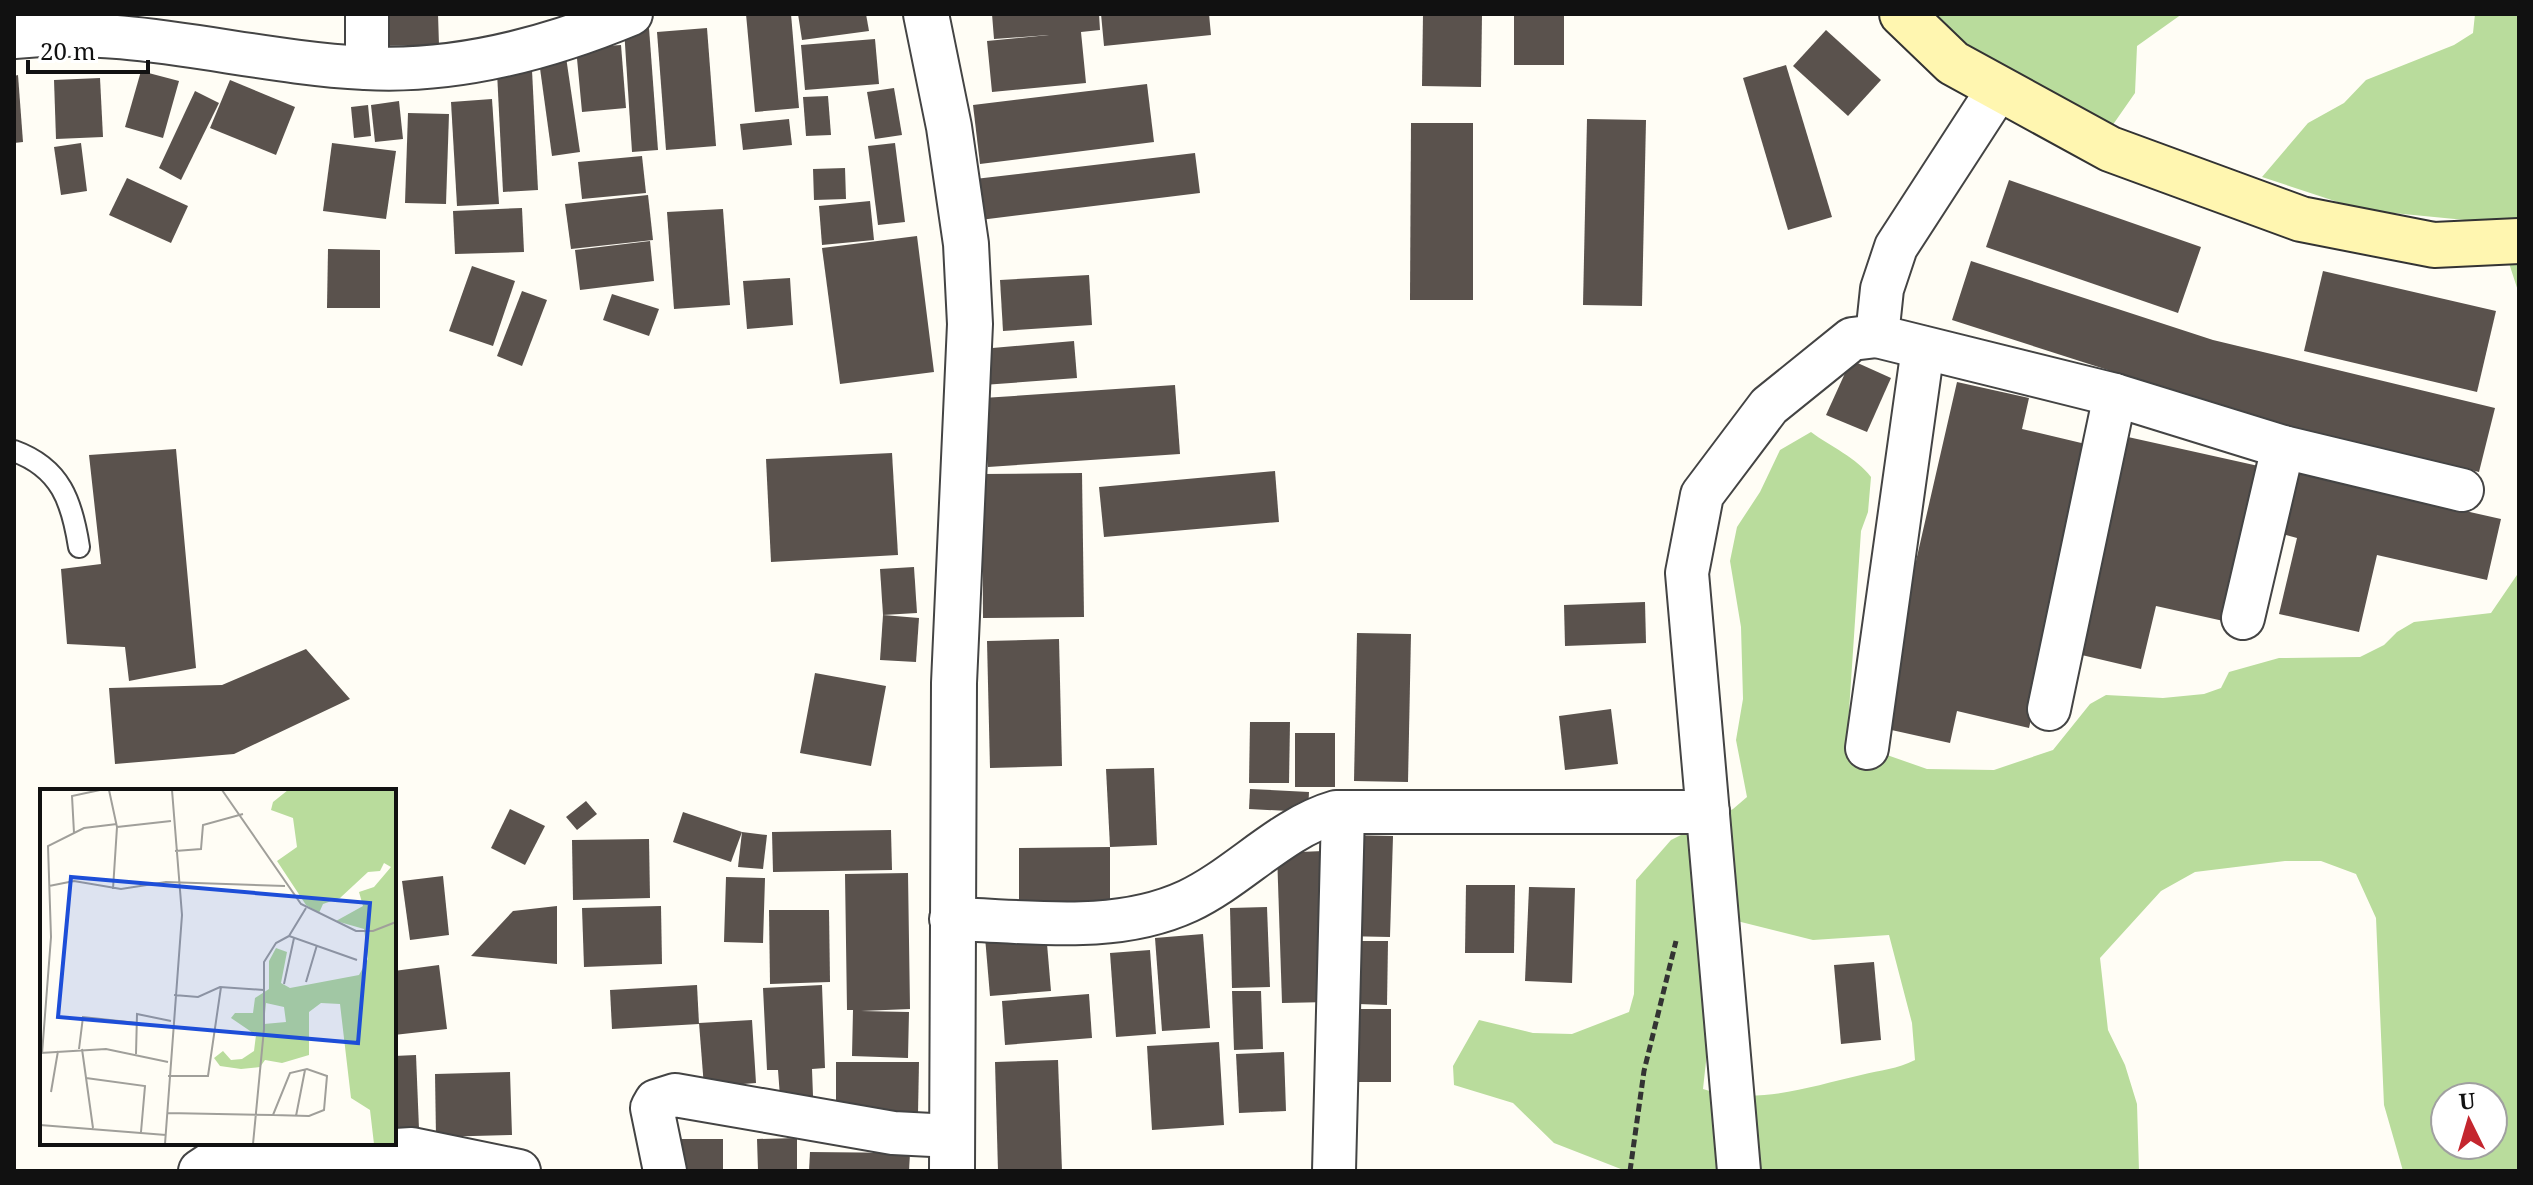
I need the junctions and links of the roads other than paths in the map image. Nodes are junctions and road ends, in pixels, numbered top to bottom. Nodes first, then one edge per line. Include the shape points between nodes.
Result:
1 (367, 14) edge
2 (631, 14) edge
3 (926, 14) edge
4 (1902, 14) edge
5 (14, 37) edge
6 (367, 68) junction
7 (1999, 88) junction
8 (2519, 241) edge
9 (1877, 336) junction
10 (1923, 348) junction
11 (2115, 395) junction
12 (2283, 447) junction
13 (14, 451) edge
14 (2462, 490) dead end
15 (79, 547) dead end
16 (2243, 618) dead end
17 (2049, 709) dead end
18 (1867, 748) dead end
19 (1343, 812) junction
20 (1708, 812) junction
21 (951, 919) junction
22 (952, 1154) edge
23 (200, 1171) edge
24 (519, 1171) edge
25 (665, 1171) edge
26 (1334, 1171) edge
27 (1739, 1171) edge

1 - 6 street
2 - 6 street via 568,40 513,53
3 - 21 street via 959,200 970,324 954,683
4 - 7 main road via 1953,63
5 - 6 street via 142,39
7 - 8 main road via 2110,149 2301,219 2434,245
7 - 9 street via 1896,247 1882,289
9 - 10 street
9 - 20 street via 1852,339 1769,406 1702,495 1687,573
10 - 11 street
10 - 18 street
11 - 12 street
11 - 17 street
12 - 14 street
12 - 16 street
13 - 15 lane via 35,461 63,486
19 - 20 street
19 - 21 street via 1326,815 1281,840 1189,900 1126,921
19 - 26 street
20 - 27 street
21 - 22 street
22 - 25 street via 893,1133 675,1095 656,1101 652,1108
23 - 24 street via 215,1161 412,1149

